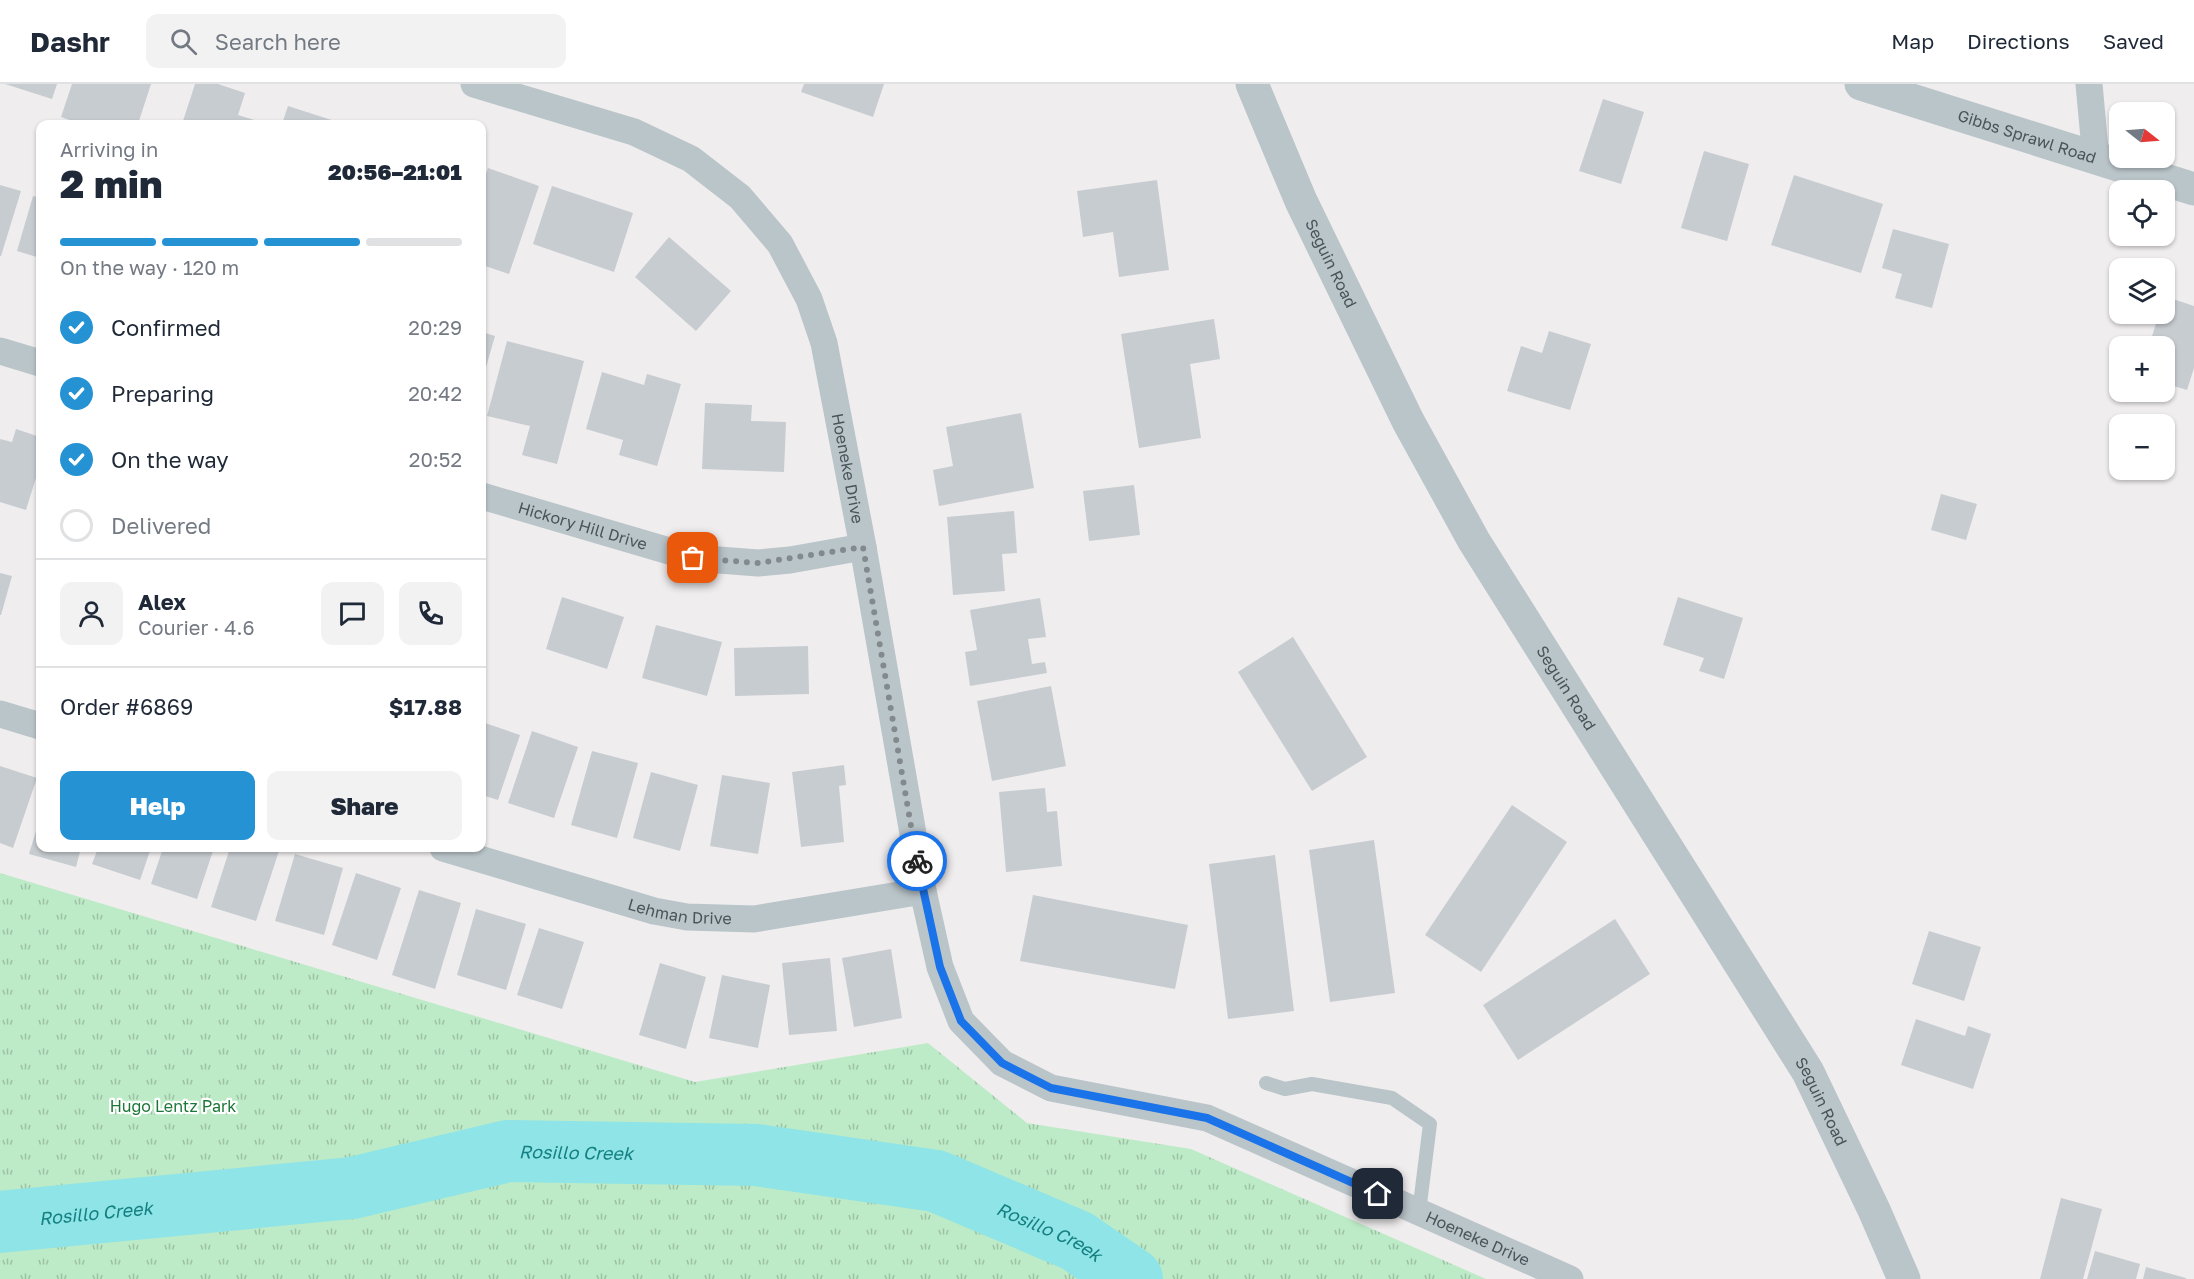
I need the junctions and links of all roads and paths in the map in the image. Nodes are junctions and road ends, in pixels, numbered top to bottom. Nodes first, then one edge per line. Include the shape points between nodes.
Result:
1 (474, 84) edge
2 (1252, 84) edge
3 (1861, 84) edge
4 (2089, 84) edge
5 (2096, 160) junction
6 (2194, 189) edge
7 (0, 351) edge
8 (36, 362) edge
9 (486, 497) edge
10 (863, 547) junction
11 (0, 714) edge
12 (36, 725) edge
13 (456, 852) edge
14 (922, 891) junction
15 (1266, 1083) dead end
16 (1419, 1212) junction
17 (1570, 1279) edge
18 (1904, 1279) edge

1 - 10 street, Hoeneke Drive via 663,144 691,159 740,197 780,244 809,299 824,344
2 - 18 street, Seguin Road via 1301,201 1408,421 1474,541 1808,1072
3 - 5 street, Gibbs Sprawl Road
4 - 5 street
5 - 6 street, Gibbs Sprawl Road
7 - 8 street
9 - 10 street, Hickory Hill Drive via 693,558 758,563
10 - 14 street, Hoeneke Drive
11 - 12 street
13 - 14 street, Lehman Drive via 654,911 687,917 754,919
14 - 16 street, Hoeneke Drive via 940,967 961,1021 1002,1063 1051,1088 1207,1118
15 - 16 lane via 1286,1089 1312,1084 1392,1098 1430,1124
16 - 17 street, Hoeneke Drive

